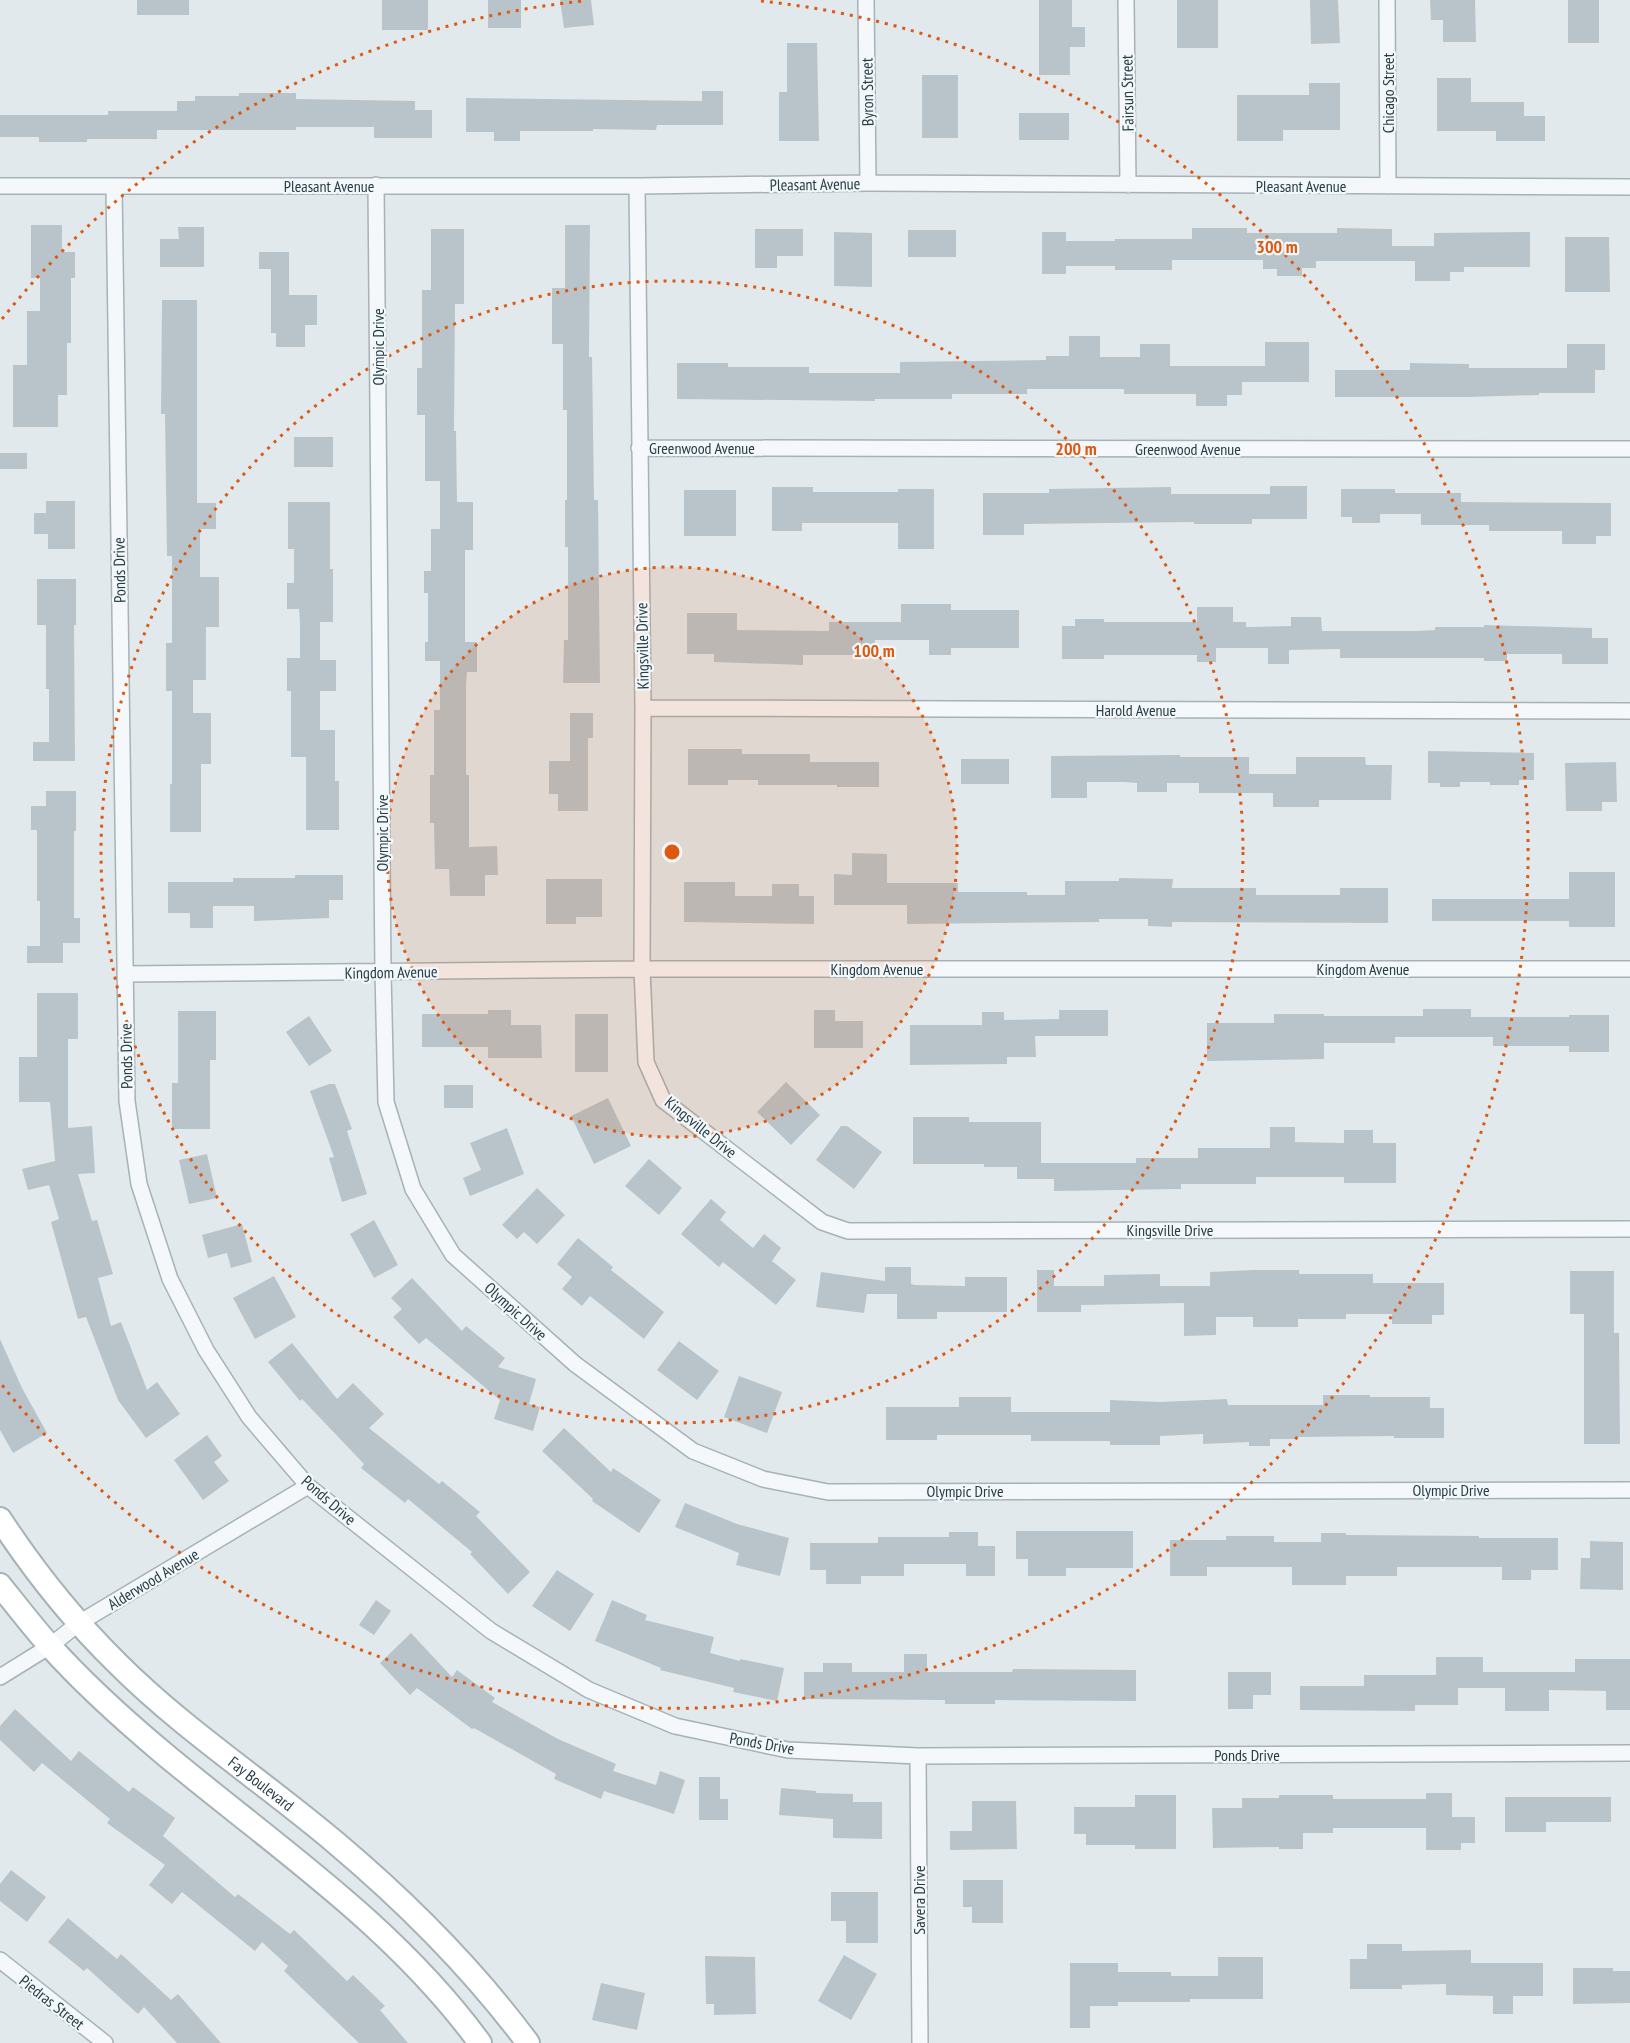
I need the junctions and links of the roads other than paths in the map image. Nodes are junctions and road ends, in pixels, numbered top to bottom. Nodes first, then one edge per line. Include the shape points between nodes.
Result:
1 (866, 0) edge
2 (1126, 0) edge
3 (1387, 0) edge
4 (868, 183) junction
5 (376, 185) junction
6 (1128, 185) junction
7 (0, 186) edge
8 (637, 186) junction
9 (1388, 186) junction
10 (114, 187) junction
11 (1630, 187) edge
12 (639, 448) junction
13 (1630, 449) edge
14 (643, 708) junction
15 (1630, 711) edge
16 (642, 969) junction
17 (1630, 969) edge
18 (383, 972) junction
19 (125, 974) junction
20 (1630, 1229) edge
21 (308, 1486) junction
22 (1630, 1490) edge
23 (0, 1519) edge
24 (0, 1585) edge
25 (79, 1623) junction
26 (50, 1646) junction
27 (0, 1677) edge
28 (1630, 1753) edge
29 (918, 1756) junction
30 (0, 1960) edge
31 (105, 2043) edge
32 (480, 2043) edge
33 (528, 2043) edge
34 (920, 2043) edge

1 - 4 street, Byron Street
2 - 6 street, Fairsun Street
3 - 9 street, Chicago Street
4 - 6 street, Pleasant Avenue
4 - 8 street, Pleasant Avenue
5 - 8 street, Pleasant Avenue
5 - 10 street, Pleasant Avenue
5 - 18 street, Olympic Drive
6 - 9 street, Pleasant Avenue
7 - 10 street, Pleasant Avenue
8 - 12 street, Kingsville Drive
9 - 11 street, Pleasant Avenue
10 - 19 street, Ponds Drive
12 - 13 street, Greenwood Avenue
12 - 14 street, Kingsville Drive
14 - 15 street, Harold Avenue
14 - 16 street, Kingsville Drive
16 - 17 street, Kingdom Avenue
16 - 18 street, Kingdom Avenue
16 - 20 street, Kingsville Drive via 646,1062 663,1100 822,1222 848,1231
18 - 19 street, Kingdom Avenue
18 - 22 street, Olympic Drive via 386,1102 413,1189 453,1255 575,1364 693,1451 763,1479 828,1492
19 - 21 street, Ponds Drive via 127,1101 137,1173 170,1279 206,1350 249,1417
21 - 25 street, Alderwood Avenue
21 - 29 street, Ponds Drive via 491,1631 590,1690 675,1726 788,1750
23 - 25 main road, Fay Boulevard via 34,1569
24 - 26 main road
25 - 26 street, Alderwood Avenue
25 - 33 main road, Fay Boulevard via 174,1713 387,1887 481,1986
26 - 27 street, Alderwood Avenue
26 - 32 main road via 161,1751 321,1878 400,1950
28 - 29 street, Ponds Drive
29 - 34 street, Savera Drive
30 - 31 street, Piedras Street

